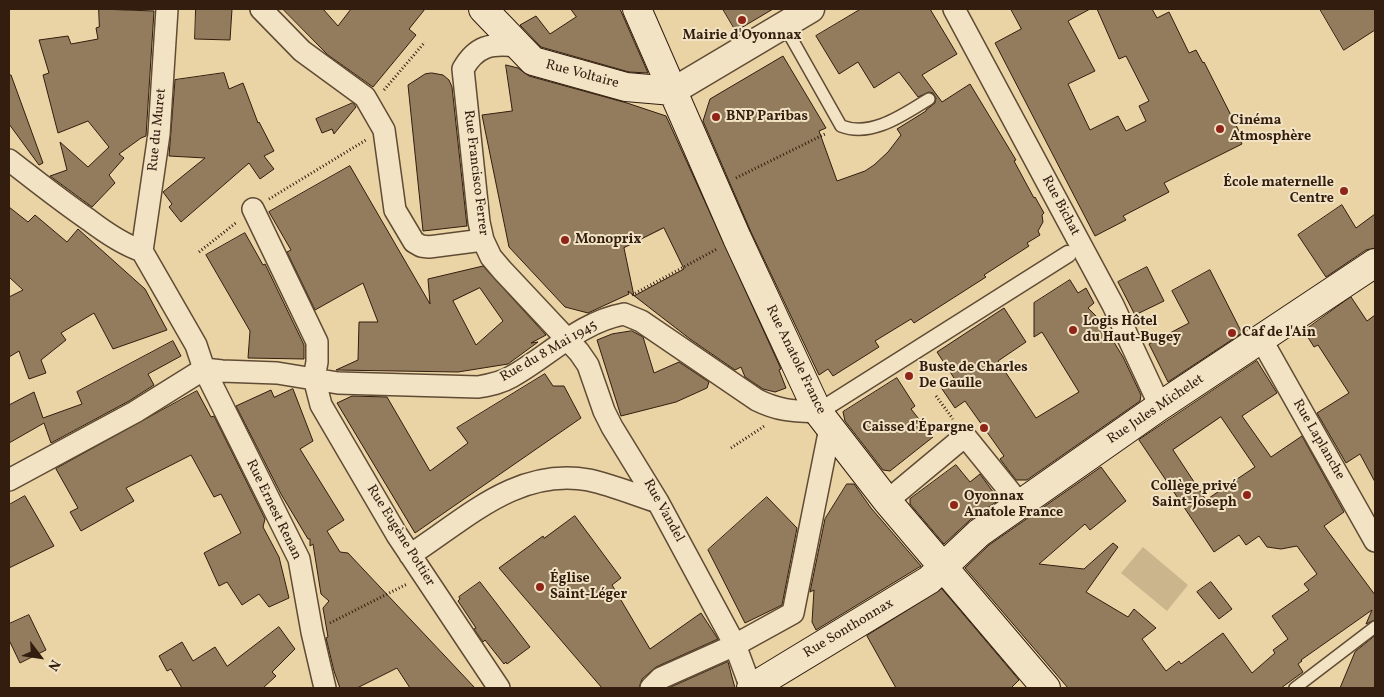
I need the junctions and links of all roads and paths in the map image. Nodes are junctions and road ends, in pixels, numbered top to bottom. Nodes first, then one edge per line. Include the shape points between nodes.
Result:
1 (167, 9) edge
2 (261, 9) edge
3 (483, 9) edge
4 (637, 9) edge
5 (810, 9) edge
6 (954, 9) edge
7 (784, 25) junction
8 (425, 42) dead end
9 (516, 46) junction
10 (389, 84) dead end
11 (673, 91) junction
12 (929, 99) dead end
13 (829, 132) dead end
14 (346, 153) dead end
15 (9, 160) edge
16 (716, 188) junction
17 (273, 197) dead end
18 (253, 209) joint
19 (737, 238) junction
20 (483, 240) junction
21 (142, 251) junction
22 (199, 252) dead end
23 (1068, 254) dead end
24 (1375, 263) edge
25 (633, 294) dead end
26 (568, 339) junction
27 (1261, 339) junction
28 (213, 370) junction
29 (314, 378) junction
30 (936, 396) dead end
31 (1160, 406) junction
32 (824, 420) junction
33 (770, 422) dead end
34 (965, 436) junction
35 (731, 448) dead end
36 (9, 480) edge
37 (887, 501) junction
38 (658, 502) junction
39 (1020, 504) junction
40 (1375, 540) edge
41 (410, 554) junction
42 (944, 566) junction
43 (423, 576) junction
44 (1375, 627) edge
45 (312, 632) junction
46 (735, 645) junction
47 (325, 688) edge
48 (499, 688) edge
49 (651, 688) edge
50 (751, 688) edge
51 (1046, 688) edge
52 (1295, 688) edge

1 - 21 street, Rue du Muret via 159,134
2 - 20 street via 302,51 365,97 384,130 395,210 414,242 430,248
3 - 9 main road, Rue Voltaire
4 - 11 main road, Rue Anatole France
5 - 7 street
6 - 31 street, Rue Bichat via 1113,305
7 - 11 street
7 - 12 lane via 841,126 859,131 870,128 896,119
8 - 10 path
9 - 11 main road, Rue Voltaire via 533,61 626,87
9 - 20 street, Rue Francisco Ferrer via 500,44 487,47 469,58 463,69
11 - 16 main road, Rue Anatole France
13 - 16 path
14 - 17 path
15 - 21 street via 115,239
16 - 19 main road, Rue Anatole France
18 - 22 path
18 - 29 street via 317,342
19 - 25 path
19 - 32 main road, Rue Anatole France
20 - 26 street, Rue Francisco Ferrer via 502,270
21 - 28 street, Rue Ernest Renan
23 - 32 street
24 - 27 main road, Rue Jules Michelet
26 - 29 street, Rue du 8 Mai 1945 via 510,378 495,384 338,383
26 - 32 street, Rue du 8 Mai 1945 via 584,329 624,314 641,321 757,400 785,411
26 - 38 street, Rue Vandel via 588,365 612,427
27 - 31 main road, Rue Jules Michelet
27 - 40 street, Rue Laplanche
28 - 29 street, Rue du 8 Mai 1945
28 - 36 street
28 - 45 street, Rue Ernest Renan via 298,559
29 - 41 street, Rue Eugène Pottier via 321,404
30 - 34 path
31 - 39 main road, Rue Jules Michelet
32 - 37 main road, Rue Anatole France
32 - 46 street via 794,614
33 - 35 path
34 - 37 street
34 - 39 street
37 - 42 main road, Rue Anatole France
38 - 41 street via 587,480 551,478 511,489
38 - 46 street, Rue Vandel
39 - 42 main road, Rue Jules Michelet via 979,533
41 - 43 street, Rue Eugène Pottier
42 - 50 main road, Rue Sonthonnax via 929,580
42 - 51 main road, Rue Anatole France
43 - 45 path
43 - 48 street, Rue Eugène Pottier
44 - 52 lane
45 - 47 street, Rue Ernest Renan
46 - 49 street via 661,678
46 - 50 street, Rue Vandel

